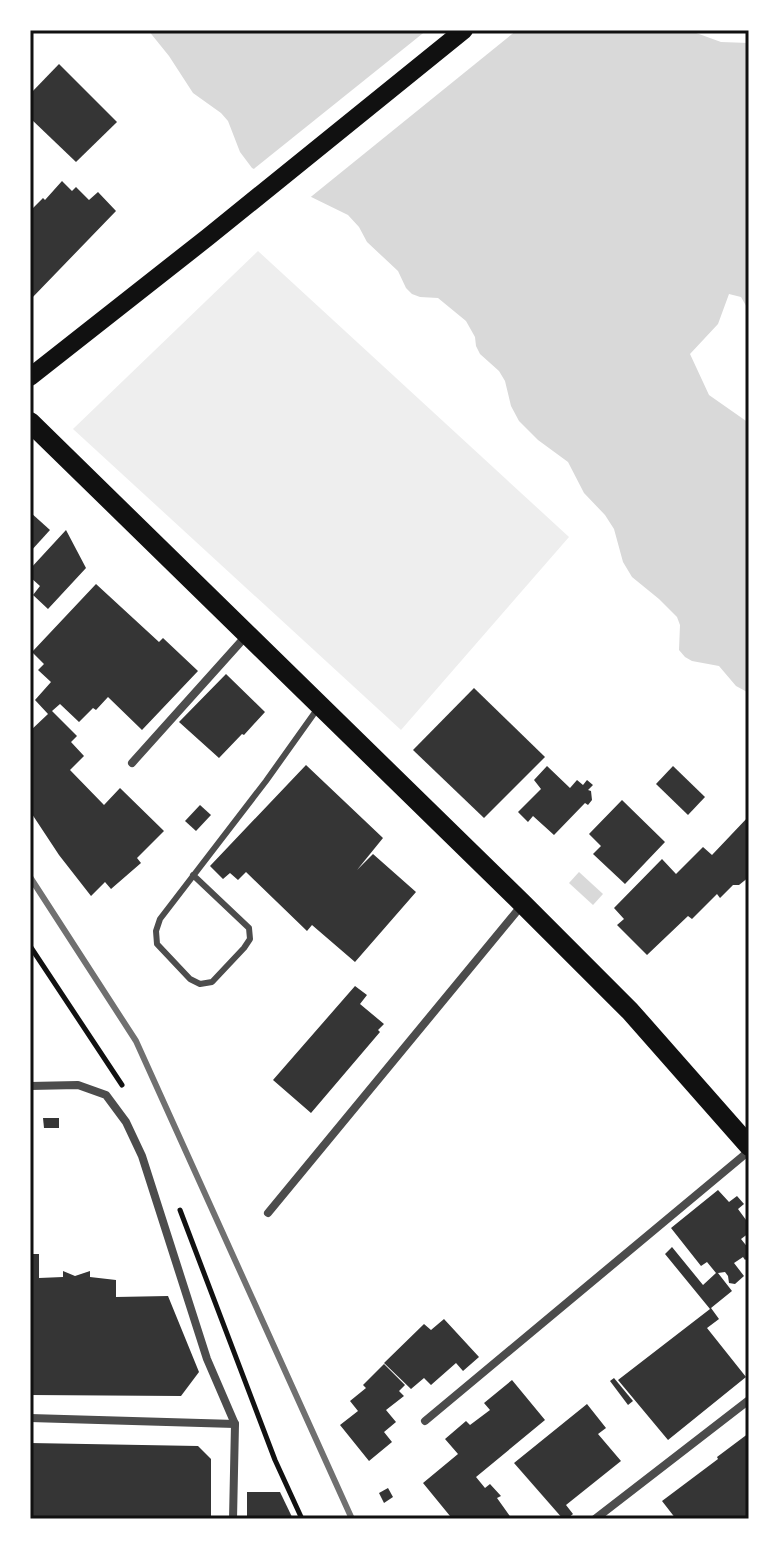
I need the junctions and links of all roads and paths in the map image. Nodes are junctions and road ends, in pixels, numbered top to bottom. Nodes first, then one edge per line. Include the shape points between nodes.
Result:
1 (464, 30) edge
2 (30, 377) edge
3 (30, 422) edge
4 (247, 634) junction
5 (320, 705) junction
6 (132, 763) dead end
7 (193, 875) junction
8 (523, 904) junction
9 (30, 1086) edge
10 (749, 1149) edge
11 (268, 1213) dead end
12 (749, 1400) edge
13 (30, 1418) edge
14 (425, 1421) dead end
15 (235, 1424) junction
16 (233, 1519) edge
17 (595, 1519) edge

1 - 2 main road
3 - 4 highway
4 - 5 highway
4 - 6 street
5 - 7 lane
5 - 8 highway
7 - 7 lane via 156,931 157,944 200,984 212,982 250,939 249,928
8 - 10 highway via 630,1011
8 - 11 street
9 - 15 street via 78,1085 106,1095 126,1122 142,1156 207,1359
10 - 14 street
12 - 17 street
13 - 15 street
15 - 16 street

